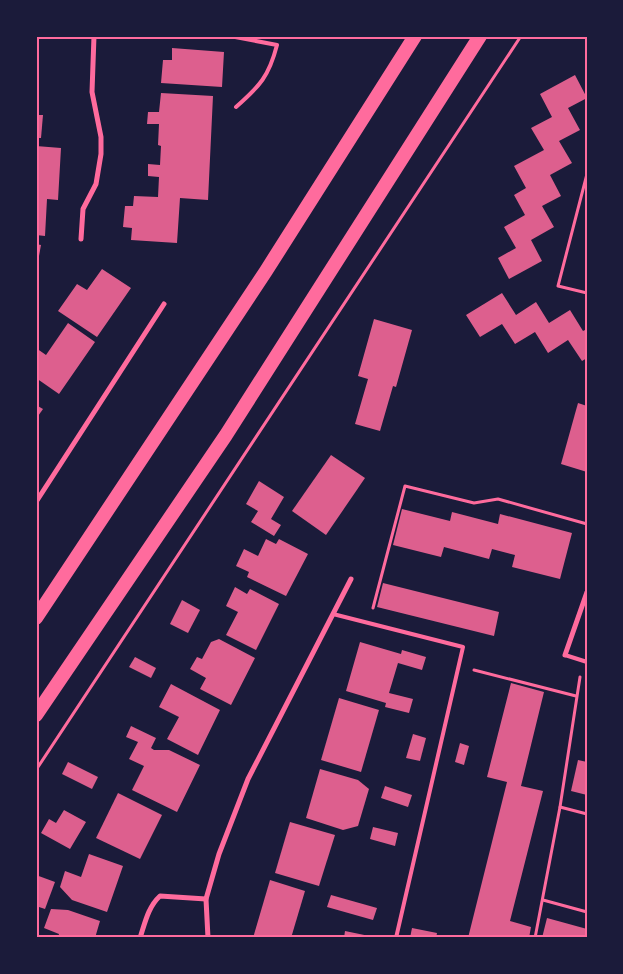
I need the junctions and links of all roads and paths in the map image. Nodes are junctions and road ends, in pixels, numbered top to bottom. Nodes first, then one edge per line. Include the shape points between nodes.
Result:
1 (94, 36) edge
2 (230, 36) edge
3 (415, 36) edge
4 (480, 36) edge
5 (521, 36) edge
6 (236, 106) dead end
7 (587, 174) edge
8 (81, 238) dead end
9 (587, 293) edge
10 (164, 304) dead end
11 (36, 502) edge
12 (587, 524) edge
13 (351, 578) dead end
14 (587, 592) edge
15 (333, 614) junction
16 (36, 618) edge
17 (369, 623) junction
18 (565, 655) joint
19 (585, 662) edge
20 (459, 666) junction
21 (576, 696) junction
22 (36, 715) edge
23 (36, 770) edge
24 (560, 807) junction
25 (587, 814) edge
26 (206, 899) junction
27 (543, 900) junction
28 (587, 912) edge
29 (140, 938) edge
30 (208, 938) edge
31 (396, 938) edge
32 (536, 938) edge

1 - 8 street via 92,92 102,154 96,184 83,209
2 - 6 lane via 277,45 268,75
3 - 16 highway via 266,271
4 - 22 highway via 226,435
5 - 23 path
7 - 9 path via 558,286
10 - 11 street
12 - 17 path via 498,499 474,503 405,486
13 - 15 street
14 - 18 street
15 - 17 lane
15 - 26 street via 248,779 219,854
17 - 20 lane via 462,647
18 - 19 lane
19 - 21 path
20 - 21 path
20 - 31 lane
21 - 24 path
24 - 25 path
24 - 27 path
26 - 29 street via 160,896 147,914
26 - 30 street
27 - 28 path
27 - 32 path

